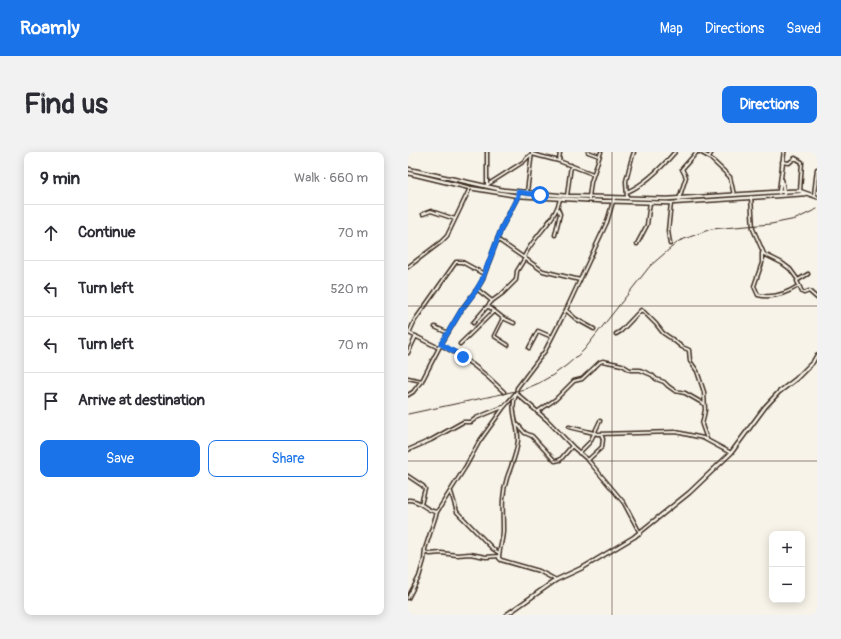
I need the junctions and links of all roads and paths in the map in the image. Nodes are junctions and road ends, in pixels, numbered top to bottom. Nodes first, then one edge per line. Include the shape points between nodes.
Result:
1 (487, 152) edge
2 (560, 152) edge
3 (588, 152) edge
4 (601, 152) edge
5 (634, 152) edge
6 (675, 152) edge
7 (698, 152) edge
8 (712, 152) edge
9 (784, 152) edge
10 (532, 153) edge
11 (599, 156) junction
12 (709, 157) junction
13 (559, 161) junction
14 (782, 162) junction
15 (571, 165) junction
16 (408, 169) edge
17 (817, 169) edge
18 (408, 173) edge
19 (593, 174) junction
20 (782, 184) junction
21 (487, 186) junction
22 (470, 188) junction
23 (792, 191) junction
24 (800, 191) junction
25 (518, 192) junction
26 (627, 192) junction
27 (769, 192) junction
28 (526, 193) junction
29 (779, 193) junction
30 (784, 193) junction
31 (809, 194) junction
32 (734, 195) junction
33 (518, 196) junction
34 (567, 196) junction
35 (816, 196) edge
36 (589, 197) junction
37 (751, 197) junction
38 (614, 198) junction
39 (627, 198) junction
40 (560, 199) junction
41 (679, 199) junction
42 (614, 202) junction
43 (650, 202) junction
44 (671, 203) junction
45 (557, 208) junction
46 (423, 214) dead end
47 (455, 219) junction
48 (555, 235) dead end
49 (498, 239) junction
50 (637, 244) dead end
51 (670, 244) dead end
52 (762, 252) junction
53 (524, 258) junction
54 (408, 267) edge
55 (484, 274) junction
56 (808, 274) dead end
57 (580, 280) junction
58 (796, 280) junction
59 (798, 286) junction
60 (477, 289) junction
61 (817, 298) edge
62 (492, 301) junction
63 (488, 306) junction
64 (566, 310) junction
65 (494, 311) junction
66 (503, 318) junction
67 (473, 323) dead end
68 (514, 323) dead end
69 (435, 327) dead end
70 (594, 329) dead end
71 (408, 333) edge
72 (448, 333) junction
73 (616, 334) dead end
74 (416, 336) junction
75 (552, 337) junction
76 (441, 344) junction
77 (460, 344) dead end
78 (508, 345) dead end
79 (439, 348) junction
80 (529, 348) dead end
81 (408, 353) edge
82 (817, 355) edge
83 (408, 378) edge
84 (422, 381) junction
85 (504, 392) dead end
86 (517, 393) junction
87 (408, 395) edge
88 (704, 404) junction
89 (504, 407) junction
90 (537, 412) junction
91 (600, 421) dead end
92 (517, 424) junction
93 (569, 427) dead end
94 (594, 433) junction
95 (601, 434) junction
96 (707, 439) junction
97 (572, 446) junction
98 (408, 450) edge
99 (579, 453) junction
100 (731, 453) junction
101 (588, 460) junction
102 (408, 476) edge
103 (450, 491) junction
104 (408, 500) edge
105 (421, 504) junction
106 (437, 512) junction
107 (640, 533) junction
108 (425, 552) junction
109 (499, 553) junction
110 (499, 556) junction
111 (556, 580) junction
112 (408, 598) edge
113 (506, 615) edge

1 - 21 street
2 - 13 street
3 - 11 street
4 - 11 street
5 - 26 street via 626,181
6 - 26 street via 654,174
7 - 12 street
7 - 41 street via 682,169 686,177
8 - 12 street
9 - 14 main road
10 - 13 street
10 - 21 street
10 - 28 street
11 - 19 street
12 - 32 street via 730,176
13 - 15 street
14 - 20 main road
14 - 24 street via 789,163 795,158 802,162
15 - 19 street
15 - 34 street
16 - 21 main road
17 - 35 street
18 - 22 main road
19 - 36 street
20 - 23 main road
20 - 27 main road
20 - 29 main road
20 - 30 main road
21 - 25 main road
22 - 33 main road
22 - 47 street
23 - 24 main road
23 - 30 main road
24 - 31 main road
25 - 28 main road
25 - 33 street
26 - 39 street
27 - 29 main road
27 - 32 main road
28 - 34 main road
29 - 30 main road
29 - 37 main road
30 - 31 main road
31 - 35 main road
32 - 41 main road
33 - 40 main road
33 - 49 street
34 - 36 main road
36 - 38 main road
37 - 44 main road
37 - 52 street via 752,225
38 - 39 main road
38 - 42 street
39 - 41 main road
40 - 42 main road
40 - 45 street
42 - 43 main road
42 - 57 street
43 - 44 main road
43 - 50 street via 647,224
44 - 51 street via 668,231
45 - 48 street via 560,214
45 - 53 street via 546,227 528,248
46 - 47 street via 431,212
47 - 54 street via 444,240
49 - 53 street
49 - 55 street
52 - 58 street via 790,269
52 - 59 street via 762,263 754,286 758,295 777,295
53 - 57 street via 544,271
53 - 62 street via 517,271 516,280
55 - 60 street
55 - 71 street via 462,262 456,262 414,320
56 - 58 street
57 - 64 street
58 - 59 street
59 - 61 street via 802,292 809,291
60 - 62 street
60 - 72 street
62 - 63 street
63 - 65 street
63 - 67 street
64 - 70 street
64 - 75 street
65 - 66 street
65 - 77 street
66 - 68 street
66 - 78 street via 494,336
69 - 72 street
71 - 74 street
72 - 76 street
73 - 88 street via 639,310 644,312 663,333 689,350 690,360 697,371 704,392
74 - 79 street
74 - 81 street
75 - 80 street via 538,331
75 - 86 street via 517,388
76 - 79 street
76 - 85 street via 463,357
79 - 84 street
82 - 100 main road via 796,379 765,406
83 - 84 street
84 - 87 street
86 - 89 street
86 - 90 street
86 - 92 street via 514,413
88 - 90 street via 685,393 675,391 652,375 603,361
88 - 96 street via 702,425
89 - 98 street via 471,422 463,422
89 - 103 street via 479,442
90 - 97 street
91 - 94 street
92 - 97 street via 555,461 559,461
92 - 109 street via 518,445 502,498 503,531
93 - 94 street
94 - 95 street
94 - 99 street
95 - 96 street via 672,432
95 - 101 street via 602,447
96 - 100 street
97 - 99 street
99 - 101 street
100 - 107 main road via 690,493
101 - 107 street via 624,502
102 - 105 street via 426,489
103 - 106 street
103 - 109 street via 456,512
104 - 105 street
105 - 106 street via 432,512
106 - 108 street
107 - 111 main road via 584,567
108 - 110 street
108 - 112 street via 419,577
109 - 110 street
110 - 111 street via 501,560 539,571
111 - 113 main road

